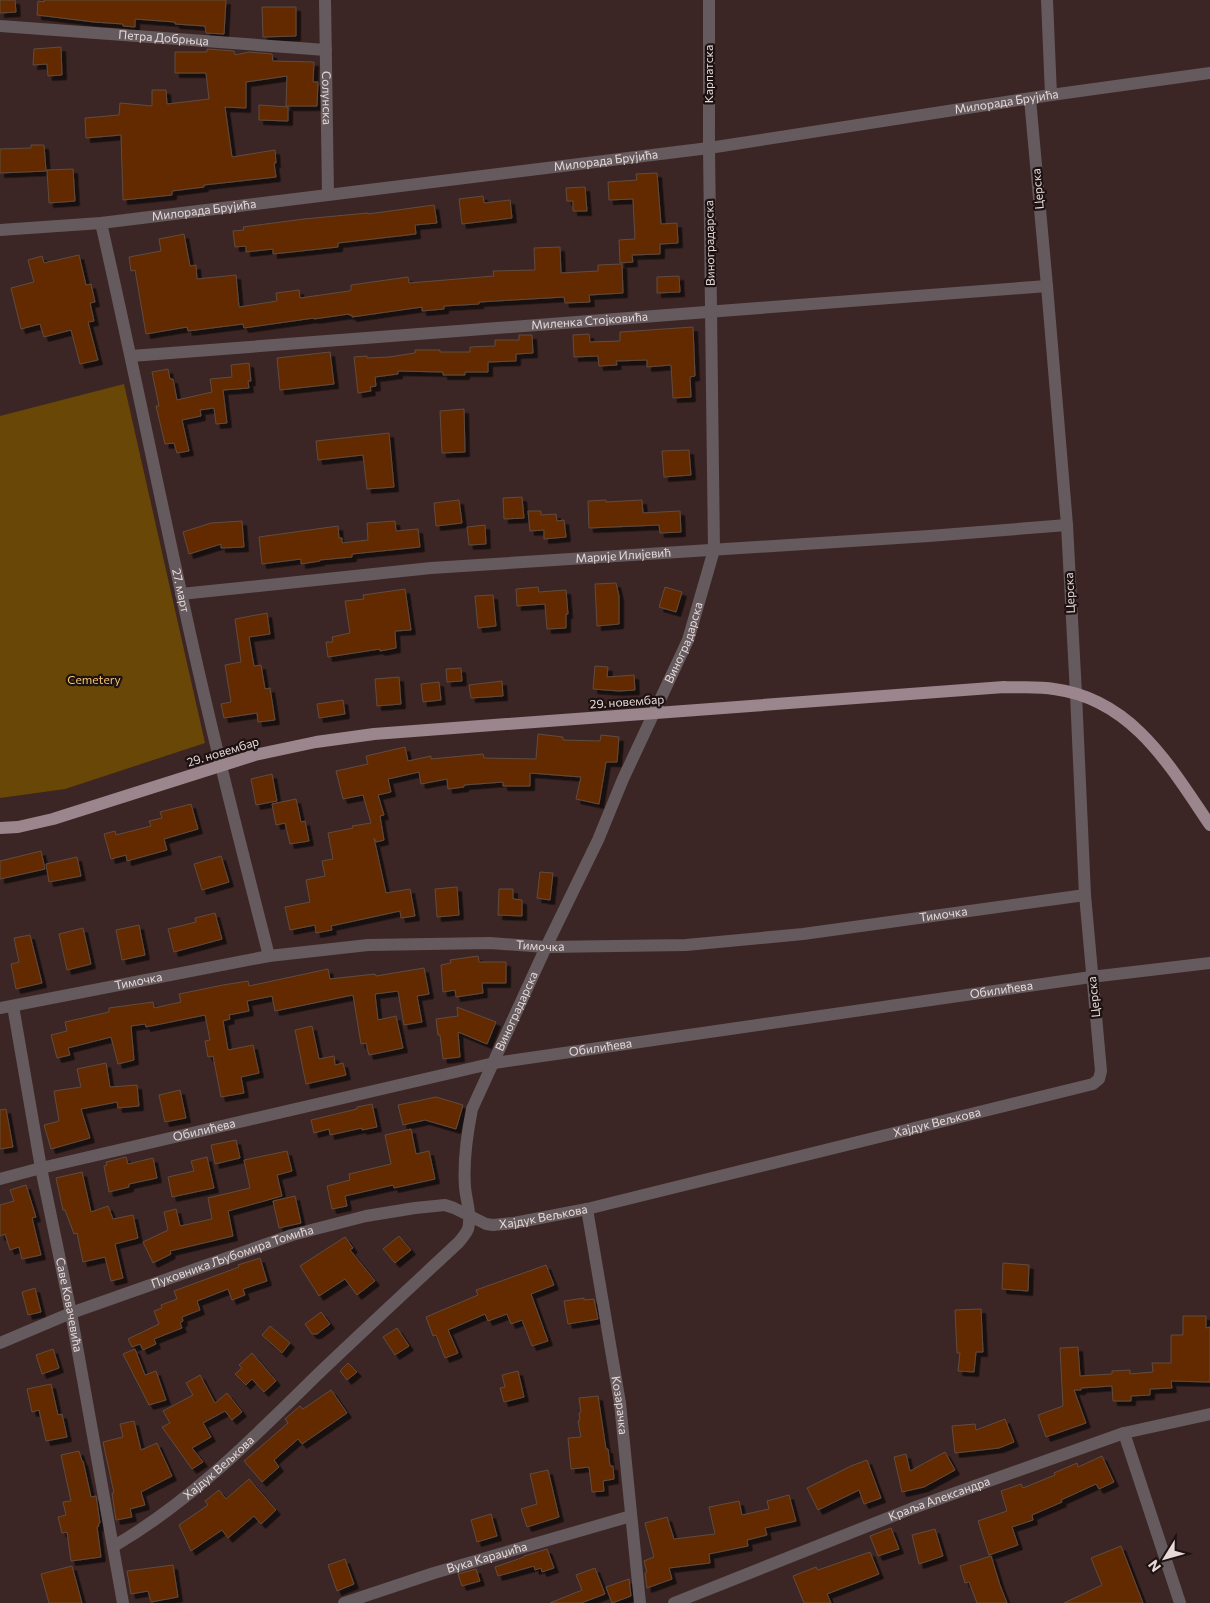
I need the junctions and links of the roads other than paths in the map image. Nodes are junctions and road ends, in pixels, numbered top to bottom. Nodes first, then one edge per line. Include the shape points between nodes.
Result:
1 (325, 0) edge
2 (709, 0) edge
3 (1047, 0) edge
4 (0, 26) edge
5 (326, 50) junction
6 (1210, 73) edge
7 (1051, 95) junction
8 (1030, 99) junction
9 (709, 148) junction
10 (328, 194) junction
11 (101, 223) junction
12 (0, 230) edge
13 (1047, 286) junction
14 (711, 313) junction
15 (131, 356) junction
16 (1066, 525) junction
17 (714, 550) junction
18 (181, 594) junction
19 (1076, 694) junction
20 (655, 713) junction
21 (221, 767) junction
22 (1210, 824) edge
23 (0, 828) edge
24 (1084, 895) junction
25 (546, 947) junction
26 (269, 956) junction
27 (1210, 963) edge
28 (1091, 977) junction
29 (13, 1006) junction
30 (0, 1008) edge
31 (494, 1063) junction
32 (1093, 1084) joint
33 (41, 1168) junction
34 (0, 1179) edge
35 (587, 1209) junction
36 (469, 1216) junction
37 (71, 1313) junction
38 (0, 1343) edge
39 (1210, 1414) edge
40 (1124, 1433) junction
41 (631, 1516) junction
42 (114, 1546) junction
43 (123, 1603) edge
44 (344, 1603) edge
45 (640, 1603) edge
46 (674, 1603) edge
47 (1180, 1603) edge

1 - 5 street, Солунска
2 - 9 street, Карпатска
3 - 7 street
4 - 5 street, Петра Добрњца
5 - 10 street, Солунска
6 - 7 street, Милорада Брујића
7 - 8 street, Милорада Брујића
8 - 9 street, Милорада Брујића
8 - 13 street, Церска
9 - 10 street, Милорада Брујића
9 - 14 street, Виноградарска
10 - 11 street, Милорада Брујића
11 - 12 street, Милорада Брујића
11 - 15 street, 27. март
13 - 14 street, Миленка Стојковића
13 - 16 street, Церска
14 - 15 street, Миленка Стојковића
14 - 17 street, Виноградарска
15 - 18 street, 27. март
16 - 17 street, Марије Илијевић
16 - 19 street, Церска
17 - 18 street, Марије Илијевић via 431,568
17 - 20 street, Виноградарска via 688,640
18 - 21 street, 27. март
19 - 20 main road, 29. новембар via 1054,688 1004,687
19 - 22 main road, 29. новембар via 1111,709 1135,726 1168,762
19 - 24 street, Церска
20 - 21 main road, 29. новембар via 374,734 296,746
20 - 25 street, Виноградарска
21 - 23 main road, 29. новембар via 53,819
21 - 26 street, 27. март
24 - 25 street, Тимочка via 803,934 686,945
24 - 28 street, Церска
25 - 26 street, Тимочка via 490,943 368,945
25 - 31 street, Виноградарска
26 - 29 street, Тимочка
27 - 28 street, Обилићева
28 - 31 street, Обилићева
28 - 32 street, Церска via 1101,1070 1099,1079
29 - 30 street, Тимочка
29 - 33 street, Саве Ковачевића
31 - 33 street, Обилићева
31 - 36 street, Виноградарска via 472,1109 467,1132 465,1186
32 - 35 street, Хајдук Вељкова
33 - 34 street, Обилићева
33 - 37 street, Саве Ковачевића
35 - 36 street, Хајдук Вељкова via 502,1224 486,1224
35 - 41 street, Козарачка via 620,1403
36 - 37 street, Пуковника Љубомира Томића via 444,1205 366,1216 292,1235
36 - 42 street, Хајдук Вељкова via 468,1230 458,1242 244,1447 183,1500
37 - 38 street, Пуковника Љубомира Томића
37 - 42 street, Саве Ковачевића
39 - 40 street, Краља Александра
40 - 46 street, Краља Александра via 913,1508
40 - 47 street
41 - 44 street, Вука Караџића via 434,1573
41 - 45 street, Козарачка
42 - 43 street, Саве Ковачевића

